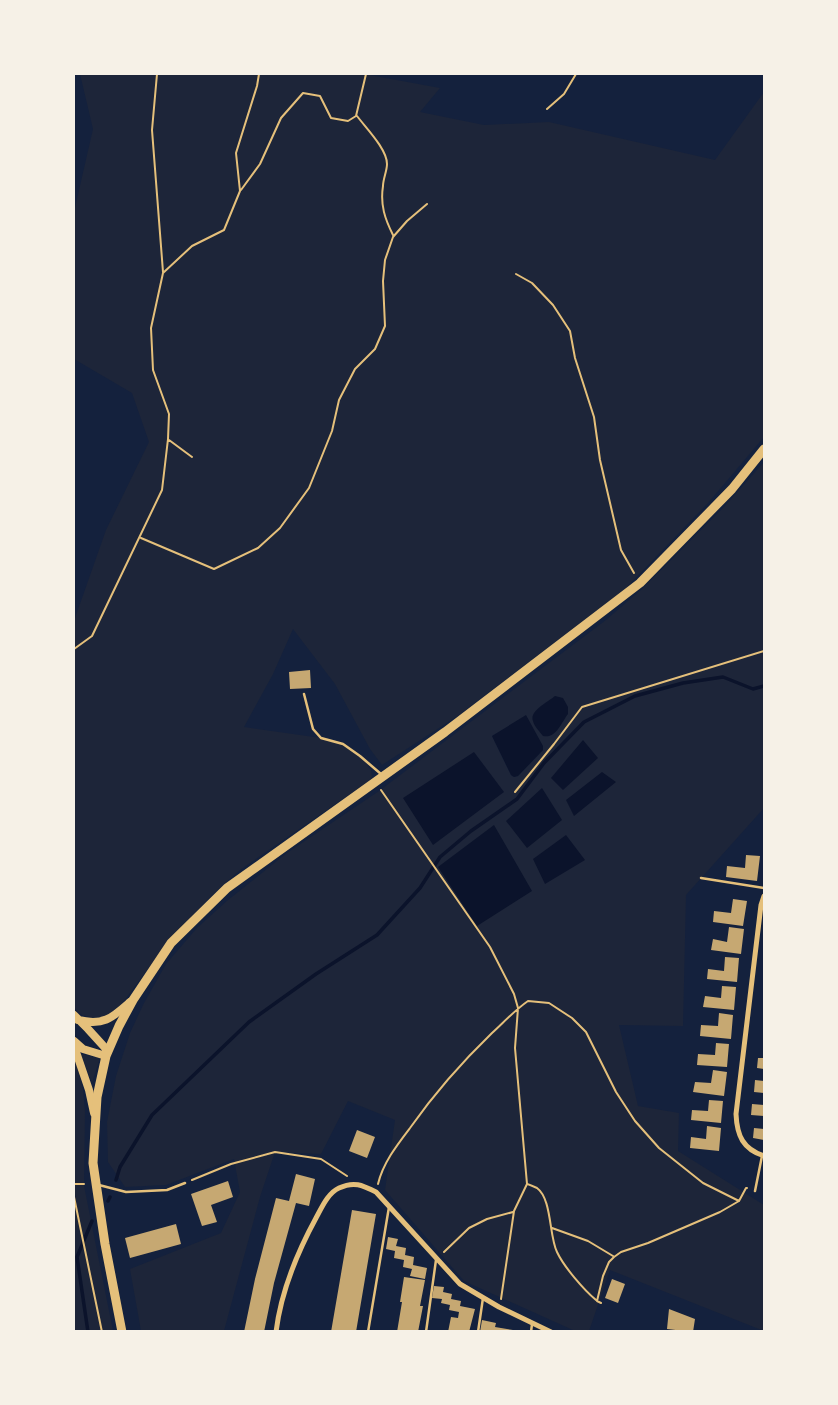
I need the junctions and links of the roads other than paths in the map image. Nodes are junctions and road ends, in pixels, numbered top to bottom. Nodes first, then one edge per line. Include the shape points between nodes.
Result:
1 (765, 449) edge
2 (304, 694) dead end
3 (379, 779) junction
4 (701, 878) dead end
5 (765, 888) edge
6 (765, 896) edge
7 (132, 1000) junction
8 (76, 1018) edge
9 (74, 1044) edge
10 (107, 1054) junction
11 (95, 1120) junction
12 (763, 1156) edge
13 (185, 1183) road end
14 (96, 1184) junction
15 (755, 1191) road end
16 (389, 1207) junction
17 (436, 1260) junction
18 (483, 1298) junction
19 (532, 1324) junction
20 (122, 1332) edge
21 (276, 1332) edge
22 (368, 1332) edge
23 (426, 1332) edge
24 (478, 1332) edge
25 (531, 1332) edge
26 (551, 1332) edge

1 - 3 main road via 640,583
2 - 3 lane via 313,729 321,738 343,744 360,756
3 - 7 main road via 227,888 171,943
4 - 5 lane
6 - 12 street via 736,1114 742,1140
7 - 8 main road via 105,1021 90,1023
7 - 10 main road
8 - 10 main road
9 - 10 main road via 91,1053
9 - 11 main road
10 - 11 main road
11 - 14 main road
12 - 15 lane
13 - 14 lane via 167,1190 126,1192
14 - 20 main road
16 - 17 street
16 - 21 street via 376,1192 360,1184 337,1189 326,1199 289,1277
16 - 22 lane
17 - 18 street via 460,1284
17 - 23 lane
18 - 19 street
18 - 24 lane
19 - 25 lane
19 - 26 street

